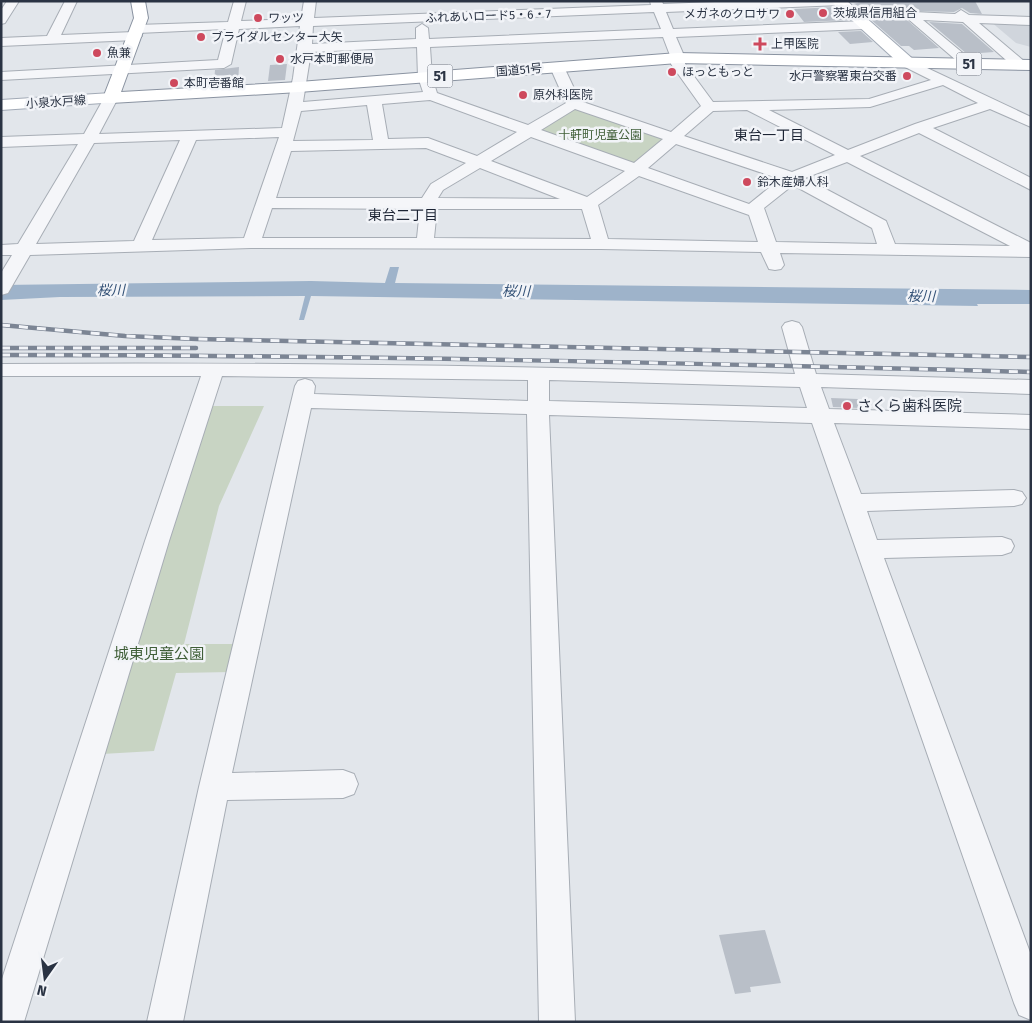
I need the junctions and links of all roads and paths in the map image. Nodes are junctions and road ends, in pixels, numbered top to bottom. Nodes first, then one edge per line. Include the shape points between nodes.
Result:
1 (13, 1) edge
2 (71, 1) edge
3 (138, 1) edge
4 (240, 1) edge
5 (310, 1) edge
6 (483, 1) edge
7 (951, 1) edge
8 (839, 2) edge
9 (658, 5) edge
10 (485, 16) junction
11 (963, 18) junction
12 (421, 19) junction
13 (1, 20) edge
14 (1031, 21) edge
15 (307, 23) junction
16 (864, 25) junction
17 (234, 26) junction
18 (136, 32) junction
19 (669, 34) junction
20 (52, 40) junction
21 (1, 42) edge
22 (422, 44) junction
23 (303, 48) junction
24 (678, 58) junction
25 (908, 63) junction
26 (969, 64) junction
27 (1025, 65) edge
28 (557, 67) junction
29 (121, 69) junction
30 (1, 76) edge
31 (425, 77) junction
32 (942, 81) junction
33 (299, 87) junction
34 (431, 96) junction
35 (111, 98) junction
36 (374, 101) junction
37 (574, 104) junction
38 (989, 104) junction
39 (1, 105) edge
40 (294, 106) junction
41 (709, 107) junction
42 (752, 107) junction
43 (1031, 123) edge
44 (920, 127) junction
45 (528, 132) junction
46 (190, 136) junction
47 (675, 137) junction
48 (89, 138) junction
49 (286, 139) junction
50 (381, 144) junction
51 (3, 145) edge
52 (848, 155) junction
53 (477, 162) junction
54 (636, 170) junction
55 (792, 178) junction
56 (1031, 186) edge
57 (266, 203) junction
58 (429, 204) junction
59 (589, 204) junction
60 (756, 212) junction
61 (251, 243) junction
62 (425, 244) junction
63 (601, 244) junction
64 (142, 246) junction
65 (769, 247) junction
66 (1, 250) edge
67 (888, 250) junction
68 (1031, 251) edge
69 (22, 255) junction
70 (775, 264) dead end
71 (1, 289) edge
72 (792, 327) dead end
73 (214, 369) junction
74 (308, 369) junction
75 (1, 370) edge
76 (539, 373) junction
77 (809, 381) junction
78 (1031, 387) edge
79 (302, 401) junction
80 (538, 408) junction
81 (822, 416) junction
82 (1031, 422) edge
83 (1014, 498) dead end
84 (852, 503) junction
85 (1002, 546) dead end
86 (869, 549) junction
87 (343, 784) dead end
88 (214, 787) junction
89 (1031, 1003) edge
90 (6, 1022) edge
91 (165, 1022) edge
92 (557, 1022) edge

1 - 13 street
2 - 20 street
3 - 18 main road via 141,18
4 - 17 street
5 - 15 street
6 - 10 street
7 - 11 street
8 - 9 street, ふれあいロード5・6・7
8 - 16 main road
9 - 10 street, ふれあいロード5・6・7
9 - 19 street
10 - 12 street, ふれあいロード5・6・7
11 - 14 street
11 - 26 street via 913,18
11 - 27 street
12 - 15 street, ふれあいロード5・6・7
12 - 22 street
15 - 17 street, ふれあいロード5・6・7
15 - 23 street
16 - 19 street
16 - 25 main road
17 - 18 street, ふれあいロード5・6・7
17 - 29 street via 224,64
18 - 20 street, ふれあいロード5・6・7
18 - 29 main road
19 - 22 street
19 - 24 street
20 - 21 street, ふれあいロード5・6・7
22 - 23 street
22 - 31 street
23 - 33 street
24 - 25 main road, 国道51号 / 51
24 - 28 main road, 国道51号 / 51
24 - 41 street via 678,64
25 - 26 main road, 国道51号 / 51
25 - 32 street
26 - 27 main road, 国道51号 / 51
28 - 31 main road, 国道51号 / 51
28 - 37 street
29 - 30 street
29 - 35 main road
31 - 33 main road, 国道51号 / 51
31 - 34 street
32 - 38 street
32 - 42 street via 870,103
33 - 35 main road, 国道51号 / 51
33 - 40 street
34 - 36 street
34 - 45 street
35 - 39 main road, 小泉水戸線
35 - 48 street
36 - 40 street
36 - 50 street
37 - 45 street
37 - 47 street
38 - 43 street
38 - 44 street
40 - 49 street
41 - 42 street
41 - 47 street
42 - 52 street
44 - 52 street
44 - 56 street
45 - 53 street
45 - 54 street
46 - 48 street
46 - 49 street
46 - 64 street
47 - 54 street
47 - 55 street
48 - 51 street
48 - 69 street
49 - 50 street
49 - 57 street
50 - 53 street via 428,143
52 - 55 street
52 - 68 street
53 - 58 street via 437,187 428,200
53 - 59 street
54 - 59 street
54 - 60 street
55 - 60 street via 756,206
55 - 67 street via 880,226
57 - 58 street
57 - 61 street
58 - 59 street
58 - 62 street
59 - 63 street
60 - 65 street
61 - 62 street
61 - 64 street
62 - 63 street
63 - 65 street
64 - 69 street
65 - 67 street
65 - 70 street
66 - 69 street
67 - 68 street
69 - 71 street
72 - 77 street
73 - 74 street
73 - 75 street
73 - 90 street
74 - 76 street
74 - 79 street
76 - 77 street
76 - 80 street
77 - 78 street
77 - 81 street
79 - 80 street
79 - 88 street
80 - 81 street
80 - 92 street
81 - 82 street
81 - 84 street
83 - 84 street
84 - 86 street
85 - 86 street
86 - 89 street
87 - 88 street
88 - 91 street

